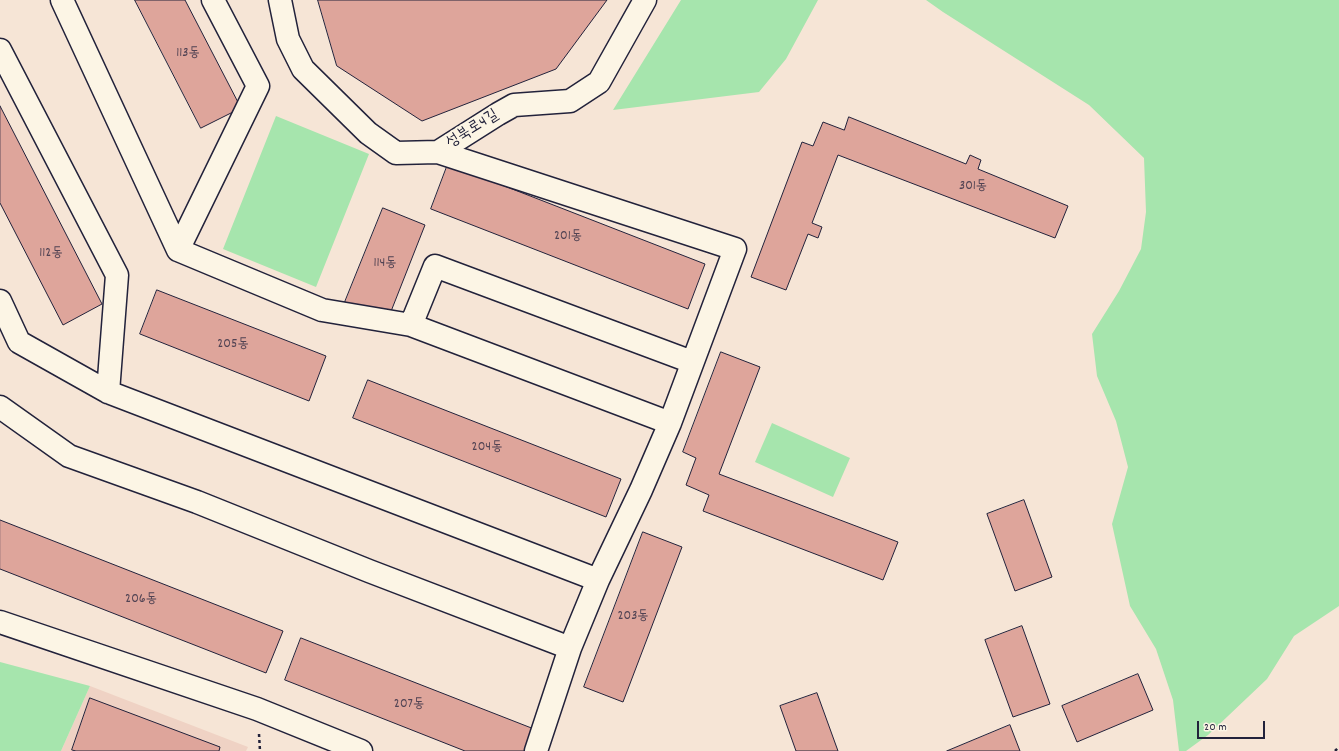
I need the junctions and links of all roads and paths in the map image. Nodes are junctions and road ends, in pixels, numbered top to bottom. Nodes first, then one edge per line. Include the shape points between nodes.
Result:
1 (62, 0) edge
2 (213, 0) edge
3 (280, 0) edge
4 (645, 0) edge
5 (0, 50) edge
6 (438, 152) junction
7 (178, 250) junction
8 (0, 302) edge
9 (410, 325) junction
10 (692, 362) junction
11 (108, 392) junction
12 (0, 406) edge
13 (670, 423) junction
14 (598, 580) junction
15 (0, 622) edge
16 (570, 648) junction
17 (338, 746) edge
18 (1339, 747) edge
19 (361, 751) edge
20 (536, 751) edge
21 (1335, 751) edge

1 - 7 street
2 - 7 street via 258,86
3 - 6 street, 성북로4길 via 288,39 303,69 368,133 396,153
4 - 6 street, 성북로4길 via 599,82 570,101 514,105
5 - 11 street via 117,275
6 - 10 street via 735,249
7 - 9 street via 322,310
8 - 11 street via 19,342
9 - 10 street via 434,266
9 - 13 street
10 - 13 street
11 - 14 street
12 - 16 street via 69,456 197,502
13 - 14 street
14 - 16 street
15 - 17 street via 257,709
16 - 20 street
17 - 19 street
18 - 21 path

